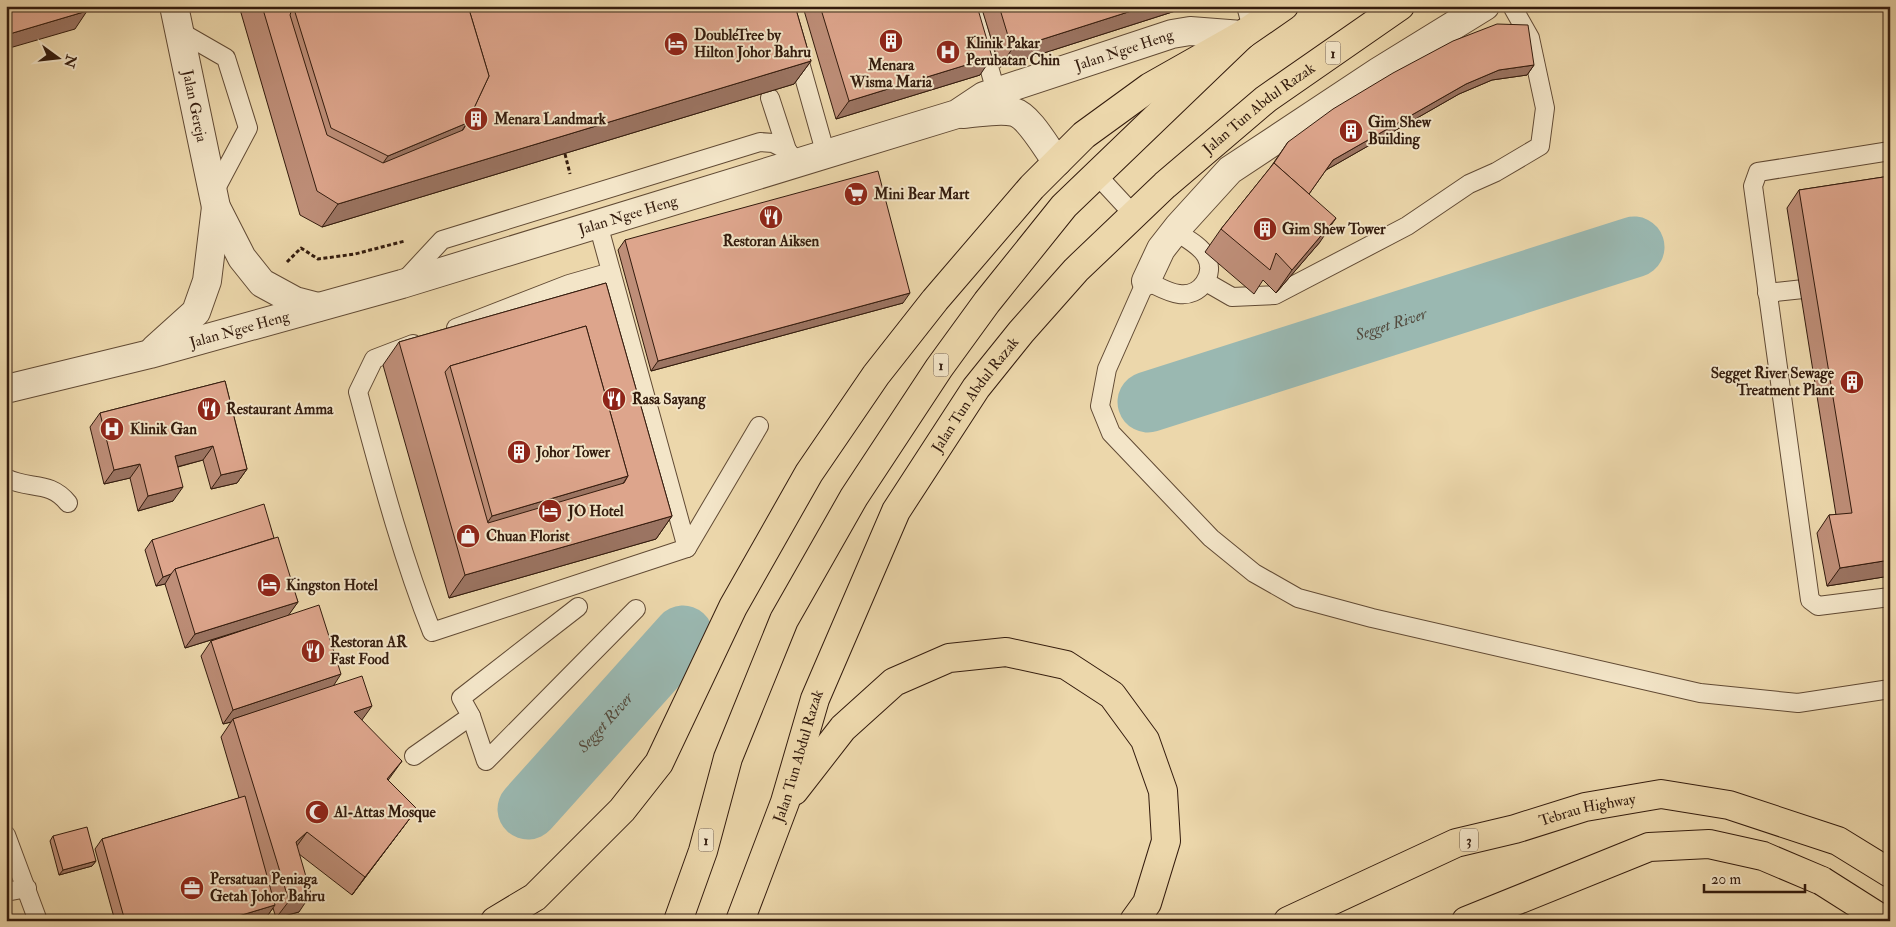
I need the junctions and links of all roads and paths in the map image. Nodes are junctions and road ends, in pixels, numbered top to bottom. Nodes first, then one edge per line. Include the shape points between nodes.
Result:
1 (784, 6) edge
2 (972, 6) edge
3 (1284, 6) edge
4 (1400, 6) edge
5 (1485, 6) edge
6 (1512, 6) edge
7 (178, 13) edge
8 (1247, 23) edge
9 (996, 92) junction
10 (770, 98) edge
11 (957, 114) junction
12 (1890, 151) edge
13 (804, 156) junction
14 (1057, 162) junction
15 (1096, 174) junction
16 (214, 200) junction
17 (1134, 215) junction
18 (598, 224) junction
19 (1175, 231) junction
20 (301, 248) dead end
21 (287, 263) dead end
22 (611, 272) junction
23 (1146, 281) junction
24 (1206, 282) junction
25 (402, 284) junction
26 (1843, 285) edge
27 (1767, 293) junction
28 (318, 307) junction
29 (150, 354) junction
30 (6, 389) edge
31 (759, 426) dead end
32 (6, 478) edge
33 (68, 503) dead end
34 (687, 548) junction
35 (1890, 597) edge
36 (578, 607) dead end
37 (636, 609) dead end
38 (1890, 688) edge
39 (471, 716) junction
40 (414, 756) dead end
41 (785, 802) junction
42 (6, 835) edge
43 (1890, 873) edge
44 (27, 888) junction
45 (6, 892) edge
46 (536, 896) junction
47 (38, 921) edge
48 (496, 921) edge
49 (519, 921) edge
50 (678, 921) edge
51 (740, 921) edge
52 (1134, 921) edge
53 (1288, 921) edge
54 (1466, 921) edge
55 (1885, 921) edge

1 - 13 lane
2 - 9 lane
3 - 8 highway, 1
4 - 17 highway, Jalan Tun Abdul Razak / 1 via 1266,99
5 - 19 street via 1230,170
6 - 24 lane via 1530,38 1545,108 1540,146 1469,184 1407,226 1275,295 1232,297
7 - 16 street, Jalan Gereja
7 - 16 lane via 226,58 248,128
8 - 9 street, Jalan Ngee Heng via 1172,34
8 - 14 highway via 1084,135
8 - 15 highway, 1
9 - 11 street, Jalan Ngee Heng
10 - 13 lane
11 - 13 street, Jalan Ngee Heng
11 - 14 street via 1015,112 1024,117
12 - 27 lane via 1758,172 1753,186
13 - 18 street, Jalan Ngee Heng
13 - 25 lane via 773,143 760,142 442,240
14 - 46 highway via 987,238 876,375 809,473 743,590 659,763 622,810
15 - 17 lane
15 - 50 highway, 1 via 1064,206 938,368 854,497 784,620 728,758 703,851
16 - 28 street, Jalan Gereja via 242,258 262,284 295,301
16 - 29 street, Jalan Gereja via 207,281 196,312
17 - 41 highway, Jalan Tun Abdul Razak / 1 via 1076,270 1015,339 976,388 896,510 815,699
18 - 22 lane
18 - 25 street, Jalan Ngee Heng
19 - 23 street via 1161,249
19 - 24 lane via 1206,256 1209,265
20 - 21 path
22 - 34 lane
22 - 34 lane via 569,284 374,360 358,392 415,588 432,632
23 - 24 lane via 1184,295 1200,289
23 - 38 lane via 1106,370 1100,406 1111,433 1211,538 1254,573 1298,598 1700,693 1798,703
25 - 28 street, Jalan Ngee Heng
26 - 27 lane
27 - 35 lane via 1810,600 1818,606
28 - 29 street, Jalan Ngee Heng
29 - 30 street, Jalan Ngee Heng
31 - 34 lane
32 - 33 lane via 52,489
36 - 39 lane via 461,698
37 - 39 lane via 486,760
39 - 40 lane
41 - 51 highway, Jalan Tun Abdul Razak / 1
41 - 52 highway via 842,728 894,682 949,658 1006,652 1066,665 1112,695 1145,740 1163,791 1166,841 1148,903
42 - 44 lane
43 - 53 highway, Tebrau Highway / 3 via 1838,841 1729,805 1661,794 1585,807 1456,843
44 - 45 lane
44 - 47 lane
46 - 48 highway
46 - 49 highway
54 - 55 highway, bridge via 1649,847 1709,844 1763,856 1822,881

